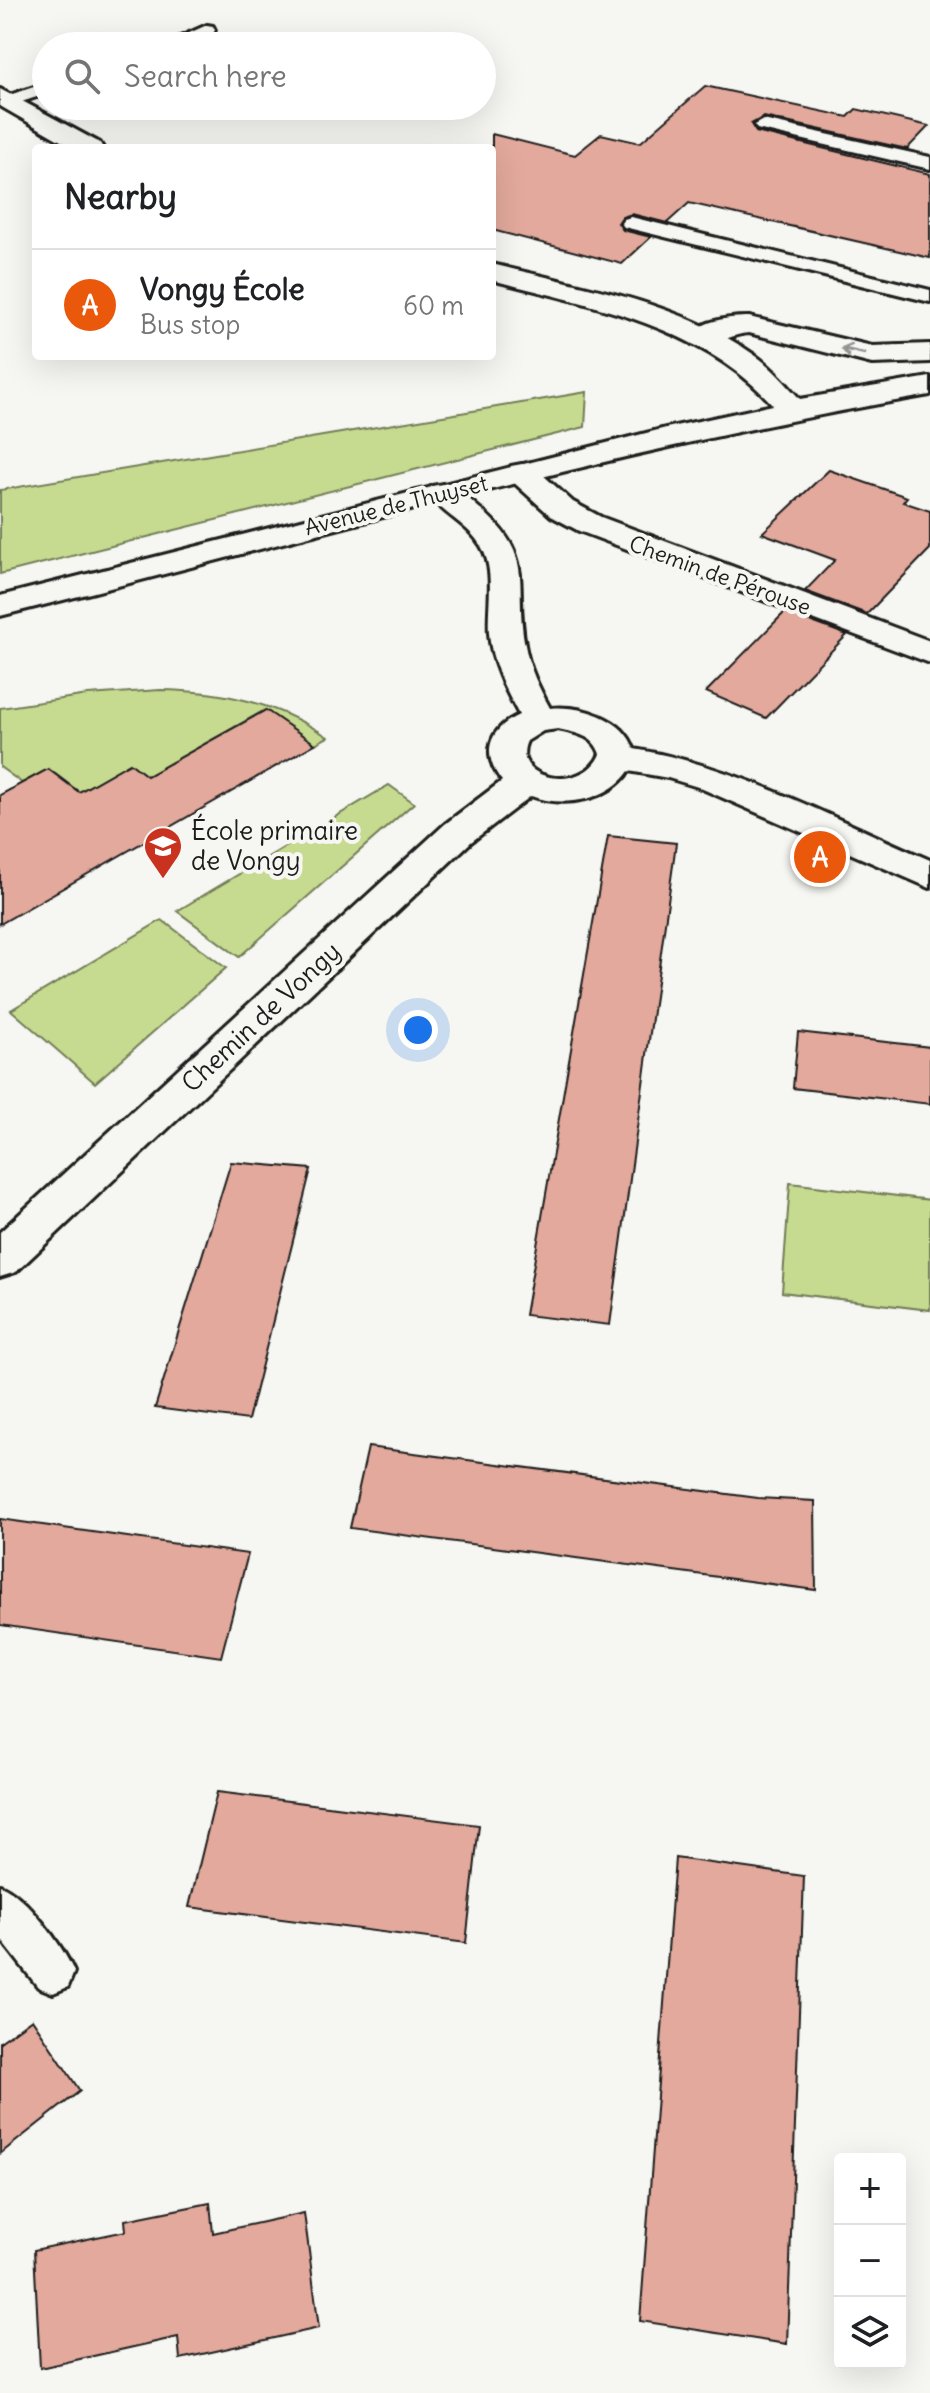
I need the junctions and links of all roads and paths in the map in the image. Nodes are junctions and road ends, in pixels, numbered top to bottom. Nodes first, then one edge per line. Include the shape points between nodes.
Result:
1 (207, 30) dead end
2 (202, 32) edge
3 (32, 91) edge
4 (4, 98) edge
5 (32, 114) edge
6 (42, 120) edge
7 (763, 125) dead end
8 (84, 144) edge
9 (930, 163) edge
10 (631, 223) dead end
11 (496, 273) edge
12 (930, 296) edge
13 (702, 338) junction
14 (930, 353) edge
15 (930, 386) edge
16 (793, 409) junction
17 (522, 473) junction
18 (443, 493) junction
19 (0, 606) edge
20 (930, 653) edge
21 (539, 720) junction
22 (619, 758) junction
23 (527, 782) junction
24 (930, 875) edge
25 (0, 1259) edge
26 (0, 1905) edge
27 (53, 1972) dead end

1 - 2 lane
3 - 4 lane
4 - 5 street
6 - 8 street
7 - 9 lane
10 - 12 lane
11 - 13 street via 630,310
14 -> 13 street via 872,355 760,327 727,326
13 - 16 street via 755,369
15 - 16 street, Avenue de Thuyset
16 - 17 street, Avenue de Thuyset
17 - 18 street, Avenue de Thuyset
17 - 20 street, Chemin de Pérouse via 562,509 590,524
18 - 19 street, Avenue de Thuyset
18 - 21 street via 497,545 503,561 507,646
21 - 22 street via 595,725 609,734
21 - 23 street via 510,736 505,748 505,761
22 - 23 street via 602,780 585,787 565,790
22 - 24 street via 711,779
23 - 25 street, Chemin de Vongy via 458,833
26 - 27 lane

